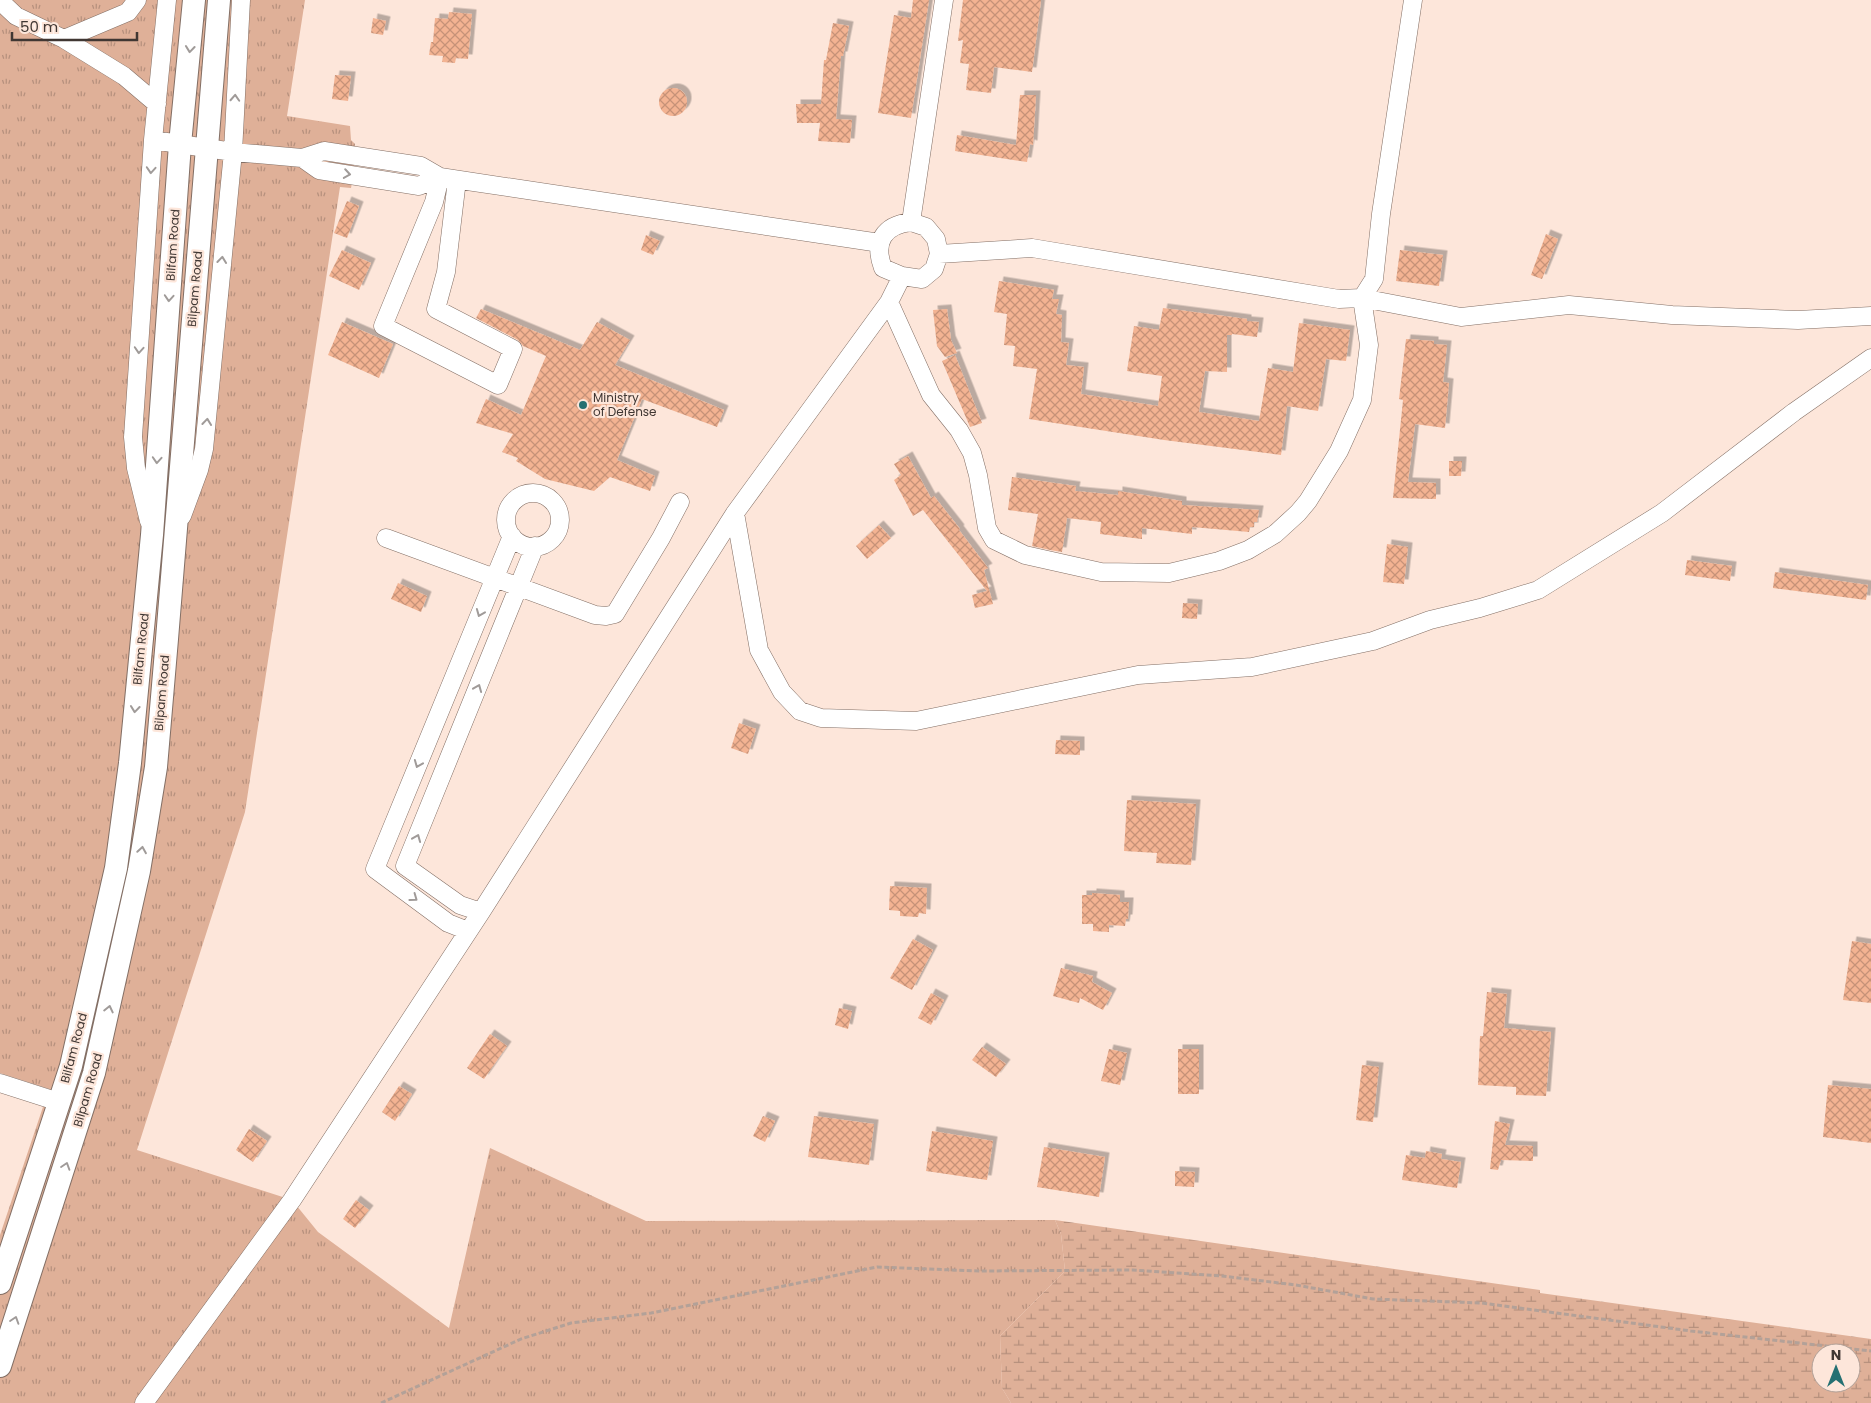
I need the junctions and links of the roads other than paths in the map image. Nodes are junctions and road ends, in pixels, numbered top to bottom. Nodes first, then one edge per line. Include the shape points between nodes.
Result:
1 (137, 0) edge
2 (167, 0) edge
3 (194, 0) edge
4 (219, 0) edge
5 (241, 0) edge
6 (944, 0) edge
7 (1413, 0) edge
8 (0, 1) edge
9 (8, 19) edge
10 (64, 39) junction
11 (157, 104) junction
12 (153, 140) junction
13 (180, 144) junction
14 (206, 148) junction
15 (233, 152) junction
16 (449, 178) junction
17 (911, 222) junction
18 (880, 243) junction
19 (939, 254) junction
20 (902, 276) junction
21 (1362, 298) junction
22 (889, 302) junction
23 (1871, 316) edge
24 (1871, 358) edge
25 (680, 502) dead end
26 (735, 512) junction
27 (152, 535) junction
28 (175, 536) junction
29 (512, 536) junction
30 (386, 538) dead end
31 (534, 546) junction
32 (494, 579) junction
33 (519, 588) junction
34 (481, 912) junction
35 (468, 931) junction
36 (0, 1083) edge
37 (59, 1102) junction
38 (0, 1283) edge
39 (0, 1366) edge
40 (144, 1403) edge

1 - 10 street via 128,12
2 - 11 street
3 -> 13 main road, Bilfam Road
4 - 14 main road, Bilpam Road
15 -> 5 street
6 - 17 street
7 - 21 street via 1374,279
8 - 9 street
9 - 10 street
10 - 11 street via 124,76
11 - 12 street
12 - 13 street
12 -> 27 street via 133,438 136,468
13 - 14 street
13 -> 27 main road, Bilfam Road
14 - 15 street
14 - 28 main road, Bilpam Road
15 - 16 street via 302,158 320,170 419,186
28 -> 15 street via 204,448
16 - 16 street via 434,202 383,326 498,385 513,349 436,309 446,272
16 - 18 street
17 - 18 street via 898,224 886,231
17 - 19 street via 926,227 936,239
18 - 20 street via 878,256 883,268
19 - 20 street via 934,269 922,279
19 - 21 street via 1032,248 1339,300
20 - 22 street
21 - 22 street via 1369,346 1362,400 1339,451 1308,501 1275,534 1248,550 1169,574 1101,572 1025,555 994,540 987,528 972,453 931,394
21 - 23 street via 1461,317 1569,305 1672,315 1798,320
22 - 26 street
24 - 26 street via 1662,512 1538,590 1430,620 1373,641 1270,663 1138,675 916,720 821,718 800,711 782,692 759,650
25 - 33 street via 615,614 595,615
26 - 34 street
27 -> 37 main road, Bilfam Road via 130,764 116,868 71,1066
39 -> 28 main road, Bilpam Road via 94,1073 137,880 156,766
29 - 31 street via 522,544
29 - 31 street via 506,516 514,501 530,493 547,497 558,510 558,528 548,542
29 - 32 street
30 - 32 street
31 - 33 street
32 - 33 street
32 -> 35 street via 375,869 448,923
34 -> 33 street via 460,904 405,866
34 - 35 street
35 - 40 street via 292,1200
36 - 37 street
37 - 38 main road, Bilfam Road

